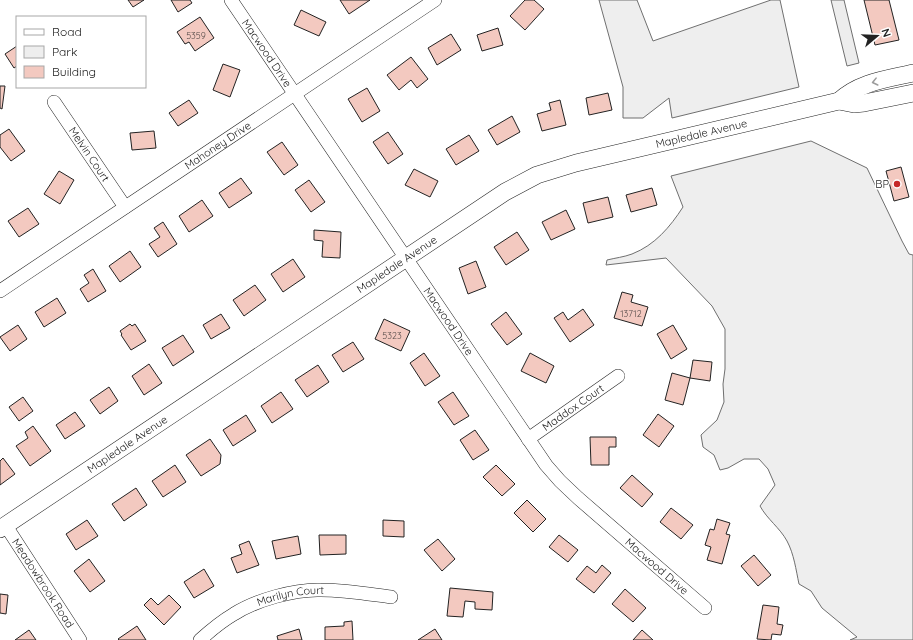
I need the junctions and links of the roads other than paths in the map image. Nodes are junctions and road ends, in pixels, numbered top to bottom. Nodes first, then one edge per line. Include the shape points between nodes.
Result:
1 (231, 0) edge
2 (435, 0) edge
3 (913, 73) edge
4 (913, 93) edge
5 (295, 94) junction
6 (839, 101) junction
7 (54, 102) dead end
8 (125, 207) junction
9 (405, 258) junction
10 (0, 291) edge
11 (618, 376) dead end
12 (528, 439) junction
13 (3, 527) edge
14 (391, 597) dead end
15 (705, 608) dead end
16 (80, 640) edge
17 (200, 640) edge

1 - 5 street, Macwood Drive
2 - 5 street, Mahoney Drive
3 -> 6 street, Mapledale Avenue via 862,86 850,91
4 - 6 street, Mapledale Avenue via 864,103
5 - 8 street, Mahoney Drive
5 - 9 street, Macwood Drive
6 - 9 street, Mapledale Avenue via 624,151 543,173 505,192
7 - 8 street, Melvin Court
8 - 10 street, Mahoney Drive
9 - 12 street, Macwood Drive
9 - 13 street, Mapledale Avenue
11 - 12 street, Maddox Court
12 - 15 street, Macwood Drive via 546,465 573,494
13 - 16 street, Meadowbrook Road
14 - 17 street, Marilyn Court via 321,590 281,595 235,613

